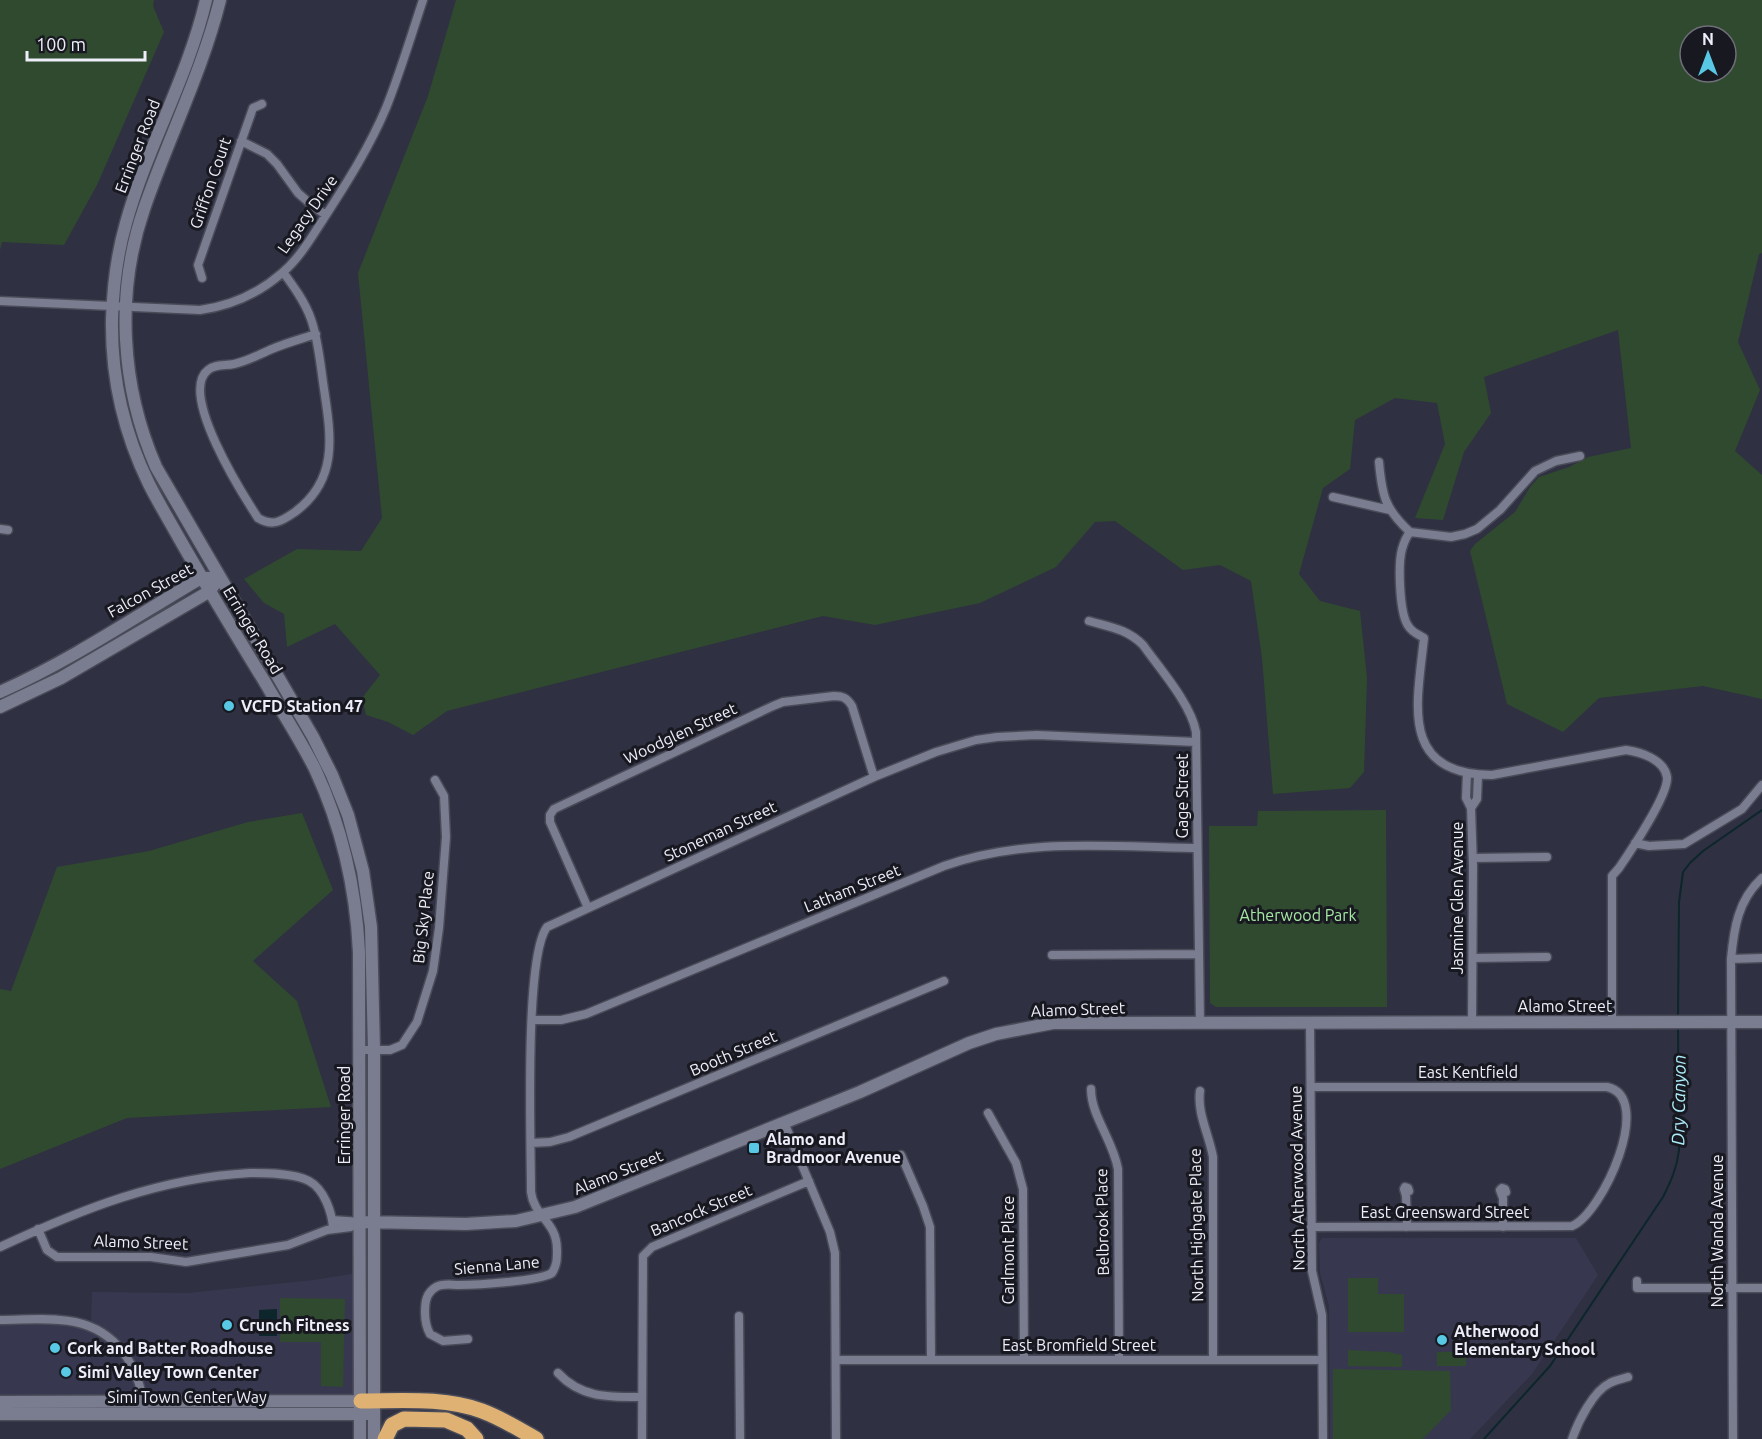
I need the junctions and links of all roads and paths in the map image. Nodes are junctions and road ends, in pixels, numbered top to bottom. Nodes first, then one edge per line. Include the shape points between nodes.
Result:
1 (206, 0) edge
2 (220, 0) edge
3 (423, 0) edge
4 (262, 104) dead end
5 (242, 141) junction
6 (326, 215) junction
7 (283, 272) junction
8 (202, 278) dead end
9 (0, 301) edge
10 (113, 307) junction
11 (126, 308) junction
12 (316, 334) junction
13 (1580, 456) dead end
14 (1379, 462) dead end
15 (1333, 497) dead end
16 (1390, 510) junction
17 (1410, 532) junction
18 (201, 578) junction
19 (219, 579) junction
20 (210, 591) junction
21 (1089, 621) dead end
22 (0, 692) edge
23 (0, 707) edge
24 (1196, 742) junction
25 (1467, 773) junction
26 (1478, 775) junction
27 (874, 777) junction
28 (435, 780) dead end
29 (1762, 785) edge
30 (1471, 808) junction
31 (1635, 843) junction
32 (1197, 848) junction
33 (1548, 857) dead end
34 (1473, 858) junction
35 (1762, 878) edge
36 (588, 908) junction
37 (1199, 954) junction
38 (1052, 955) dead end
39 (1548, 957) dead end
40 (1473, 958) junction
41 (1762, 958) edge
42 (1731, 959) junction
43 (944, 981) dead end
44 (532, 1020) junction
45 (1730, 1022) junction
46 (1762, 1022) edge
47 (1200, 1023) junction
48 (1310, 1023) junction
49 (1472, 1023) junction
50 (1612, 1023) junction
51 (360, 1050) junction
52 (374, 1050) junction
53 (1311, 1087) junction
54 (1091, 1089) dead end
55 (1200, 1091) dead end
56 (988, 1113) dead end
57 (784, 1122) junction
58 (531, 1143) junction
59 (901, 1155) dead end
60 (809, 1181) junction
61 (1409, 1191) dead end
62 (1506, 1192) dead end
63 (542, 1215) junction
64 (367, 1222) junction
65 (1578, 1223) joint
66 (332, 1224) junction
67 (1311, 1227) junction
68 (1407, 1227) junction
69 (1503, 1227) junction
70 (38, 1229) junction
71 (0, 1247) edge
72 (1637, 1281) dead end
73 (1732, 1288) junction
74 (1762, 1288) edge
75 (739, 1316) dead end
76 (0, 1320) edge
77 (468, 1339) dead end
78 (1024, 1359) junction
79 (1119, 1359) junction
80 (1213, 1359) junction
81 (836, 1360) junction
82 (931, 1360) junction
83 (1322, 1360) junction
84 (558, 1373) dead end
85 (1628, 1377) dead end
86 (641, 1396) junction
87 (0, 1402) edge
88 (0, 1407) edge
89 (144, 1408) junction
90 (367, 1408) junction
91 (0, 1414) edge
92 (360, 1439) edge
93 (374, 1439) edge
94 (385, 1439) edge
95 (476, 1439) edge
96 (537, 1439) edge
97 (642, 1439) edge
98 (740, 1439) edge
99 (836, 1439) edge
100 (1323, 1439) edge
101 (1572, 1439) edge
102 (1733, 1439) edge

1 - 10 main road, Erringer Road via 127,220 117,262
2 - 11 main road, Erringer Road via 207,47 144,210 129,273
3 - 6 street, Legacy Drive via 385,110 348,182
4 - 5 street, Griffon Court via 253,108
5 - 6 street via 267,154 298,192
5 - 8 street, Griffon Court via 198,265
6 - 7 street, Legacy Drive
7 - 11 street, Legacy Drive via 250,295 216,308
7 - 12 street via 304,304
9 - 10 street, Legacy Drive
10 - 11 street, Legacy Drive
10 - 18 main road, Erringer Road via 115,371 130,438 150,486
11 - 19 main road, Erringer Road via 129,377 146,445 166,488
12 - 12 street via 330,440 325,471 318,486 297,510 280,522 264,522 219,453 202,400 201,377 214,367 236,364
13 - 17 street via 1535,471 1500,510 1471,531 1451,537
14 - 16 street via 1381,486
15 - 16 street
16 - 17 street
17 - 25 street via 1401,551 1400,575 1404,618 1409,628 1424,638 1417,712 1421,736 1429,752 1444,764
18 - 19 main road, Falcon Street
18 - 20 main road, Erringer Road
18 - 22 main road, Falcon Street
19 - 20 main road, Falcon Street
19 - 52 main road, Erringer Road via 313,737 348,815 363,871 371,927
20 - 23 main road, Falcon Street via 61,678
20 - 51 main road, Erringer Road via 304,748 334,816 348,865 358,927
21 - 24 street, Gage Street via 1127,632 1143,645 1191,714
24 - 27 street, Stoneman Street via 1037,735 997,737 936,752
24 - 32 street, Gage Street
25 - 26 street
25 - 30 street via 1466,793
26 - 30 street, Jasmine Glen Avenue via 1477,800
26 - 31 street via 1626,750 1643,754 1656,761 1667,776 1655,810
27 - 36 street, Stoneman Street
27 - 36 street, Woodglen Street via 848,700 834,696 773,706 554,809 550,822
28 - 52 street, Big Sky Place via 444,796 446,837 433,971 417,1022 406,1041 398,1048
29 - 31 street via 1742,809 1684,844
30 - 34 street, Jasmine Glen Avenue
31 - 50 street via 1612,876
32 - 37 street, Gage Street
32 - 44 street, Latham Street via 1050,846 985,853 586,1014 561,1020
33 - 34 street
34 - 40 street, Jasmine Glen Avenue
35 - 42 street, North Wanda Avenue via 1747,896 1736,920
36 - 44 street, Stoneman Street via 550,925 543,933
37 - 38 street
37 - 47 street, Gage Street
39 - 40 street
40 - 49 street, Jasmine Glen Avenue
41 - 42 street
42 - 45 street, North Wanda Avenue
43 - 58 street, Booth Street via 569,1137
44 - 58 street, Stoneman Street
45 - 46 main road, Alamo Street
45 - 50 main road, Alamo Street
45 - 73 street, North Wanda Avenue
47 - 48 main road, Alamo Street
47 - 57 main road, Alamo Street via 1053,1023 996,1034
48 - 49 main road, Alamo Street
48 - 53 street, North Atherwood Avenue
49 - 50 main road, Alamo Street
51 - 52 street, Big Sky Place
51 - 64 main road, Erringer Road
52 - 64 main road, Erringer Road
53 - 65 street, East Kentfield via 1607,1088 1618,1092 1625,1110 1619,1161
53 - 67 street, North Atherwood Avenue
54 - 79 street, Belbrook Place via 1092,1107 1112,1144 1118,1170
55 - 80 street, North Highgate Place via 1199,1110 1213,1157
56 - 78 street, Carlmont Place via 1016,1163 1023,1190
57 - 60 street
57 - 63 main road, Alamo Street via 575,1207
58 - 63 street, Stoneman Street via 532,1202
59 - 82 street via 930,1227
60 - 81 street via 835,1253
60 - 86 street, Bancock Street via 647,1250 642,1262
61 - 68 street via 1404,1189
62 - 69 street via 1500,1190
63 - 64 main road, Alamo Street via 466,1224
63 - 77 street, Sienna Lane via 556,1236 557,1262 552,1273 539,1278 443,1284 429,1293 425,1320 430,1334 443,1341
64 - 66 street, Alamo Street via 351,1227
64 - 90 main road, Erringer Road
65 - 69 street, East Greensward Street via 1565,1227
66 - 70 street, Alamo Street via 288,1245 186,1262 151,1257 57,1257 47,1250
66 - 70 street via 318,1189 310,1181 270,1172 209,1177 150,1188 94,1205
67 - 68 street, East Greensward Street
67 - 83 street, North Atherwood Avenue via 1312,1271 1322,1315
68 - 69 street, East Greensward Street
70 - 71 street
72 - 73 street via 1637,1288
73 - 74 street
73 - 102 street, North Wanda Avenue
75 - 98 street
76 - 89 street via 60,1320 97,1330 115,1342 132,1362
78 - 79 street, East Bromfield Street
78 - 82 street, East Bromfield Street
79 - 80 street, East Bromfield Street
80 - 83 street, East Bromfield Street
81 - 82 street, East Bromfield Street
81 - 99 street
83 - 100 street, North Atherwood Avenue
84 - 86 street via 568,1384 587,1392 607,1397
85 - 101 street via 1608,1383 1584,1412
86 - 97 street, Bancock Street
87 - 89 main road, Simi Town Center Way
88 - 91 main road
89 - 90 main road, Simi Town Center Way
89 - 91 main road, Simi Town Center Way
90 - 92 main road, Erringer Road
90 - 93 main road, Erringer Road
90 - 96 highway via 439,1401 482,1411
94 - 95 highway via 395,1422 404,1419 446,1420 467,1429

